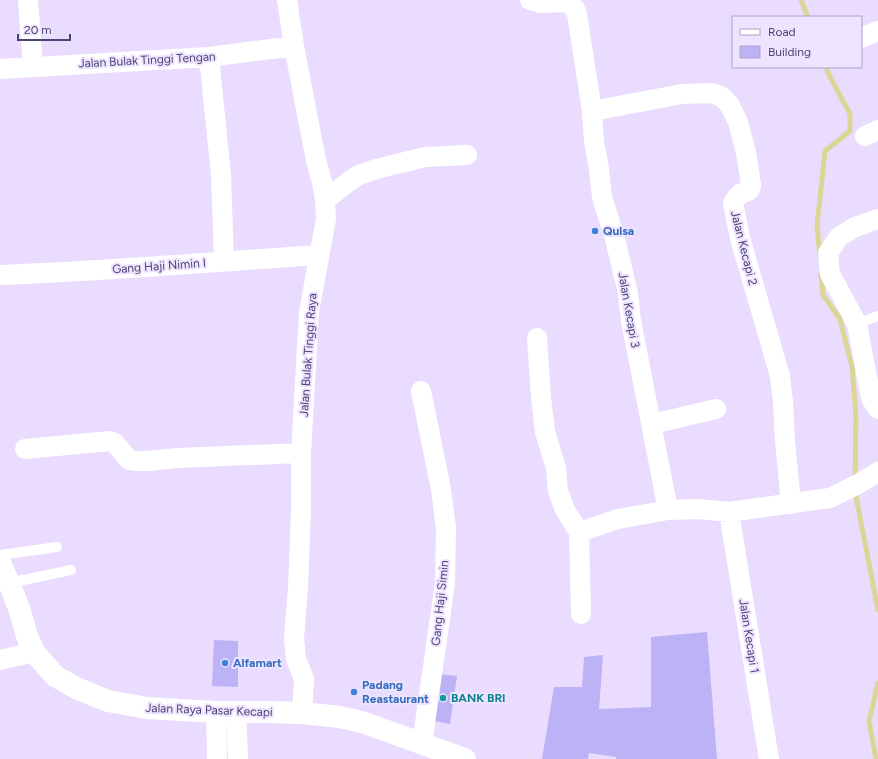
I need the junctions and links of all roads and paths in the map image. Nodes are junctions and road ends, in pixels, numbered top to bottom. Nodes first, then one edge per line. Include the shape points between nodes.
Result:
1 (28, 0) edge
2 (287, 0) edge
3 (530, 0) edge
4 (878, 31) edge
5 (862, 38) edge
6 (294, 46) junction
7 (209, 57) junction
8 (33, 67) junction
9 (0, 69) edge
10 (592, 111) junction
11 (467, 155) dead end
12 (326, 200) junction
13 (878, 219) edge
14 (319, 255) junction
15 (224, 262) junction
16 (0, 275) edge
17 (878, 316) edge
18 (857, 324) junction
19 (536, 338) dead end
20 (421, 391) dead end
21 (716, 409) dead end
22 (878, 409) edge
23 (652, 424) junction
24 (25, 449) dead end
25 (301, 453) junction
26 (878, 472) edge
27 (791, 504) junction
28 (668, 510) junction
29 (729, 512) junction
30 (579, 532) junction
31 (57, 547) dead end
32 (0, 555) edge
33 (0, 563) edge
34 (71, 570) dead end
35 (9, 583) junction
36 (581, 614) dead end
37 (34, 652) junction
38 (0, 660) edge
39 (226, 712) junction
40 (302, 713) junction
41 (422, 744) junction
42 (217, 759) edge
43 (238, 759) edge
44 (465, 759) edge
45 (769, 759) edge

1 - 8 street
2 - 6 street, Jalan Bulak Tinggi Raya
3 - 10 street via 540,3 566,2 575,9
4 - 5 street
6 - 7 street, Jalan Bulak Tinggi Tengan
6 - 12 street, Jalan Bulak Tinggi Raya
7 - 8 street, Jalan Bulak Tinggi Tengan
7 - 15 street via 221,175
8 - 9 street, Jalan Bulak Tinggi Tengan
10 - 23 street, Jalan Kecapi 3 via 602,197 628,293 631,321
10 - 27 street, Jalan Kecapi 2 via 682,94 710,93 721,96 729,104 738,122 751,184 751,188 733,202 734,210 780,376
11 - 12 street via 425,157 376,169 359,175
12 - 14 street, Jalan Bulak Tinggi Raya via 326,219
13 - 18 street via 855,227 839,237 828,254 830,274
14 - 15 street, Gang Haji Nimin I
14 - 25 street, Jalan Bulak Tinggi Raya via 309,312
15 - 16 street, Gang Haji Nimin I
17 - 18 lane
18 - 22 street via 871,398
19 - 30 street via 545,432 556,468 558,491 565,510
20 - 41 street, Gang Haji Simin via 441,489 446,528 445,583
21 - 23 street
23 - 28 street, Jalan Kecapi 3
24 - 25 street via 110,441 115,443 129,460 135,461
25 - 40 street, Jalan Bulak Tinggi Raya via 301,511 294,639 296,659 304,679
26 - 27 street via 830,498
27 - 29 street
28 - 29 street via 699,509
28 - 30 street via 618,519
29 - 45 street, Jalan Kecapi 1
30 - 36 street
31 - 32 lane
33 - 35 street, Jalan Raya Pasar Kecapi
34 - 35 lane
35 - 37 street, Jalan Raya Pasar Kecapi
37 - 38 street
37 - 39 street, Jalan Raya Pasar Kecapi via 55,676 108,701 147,708
39 - 40 street, Jalan Raya Pasar Kecapi
39 - 42 street
39 - 43 street
40 - 41 street, Jalan Raya Pasar Kecapi via 340,717 365,723
41 - 44 street, Jalan Raya Pasar Kecapi

